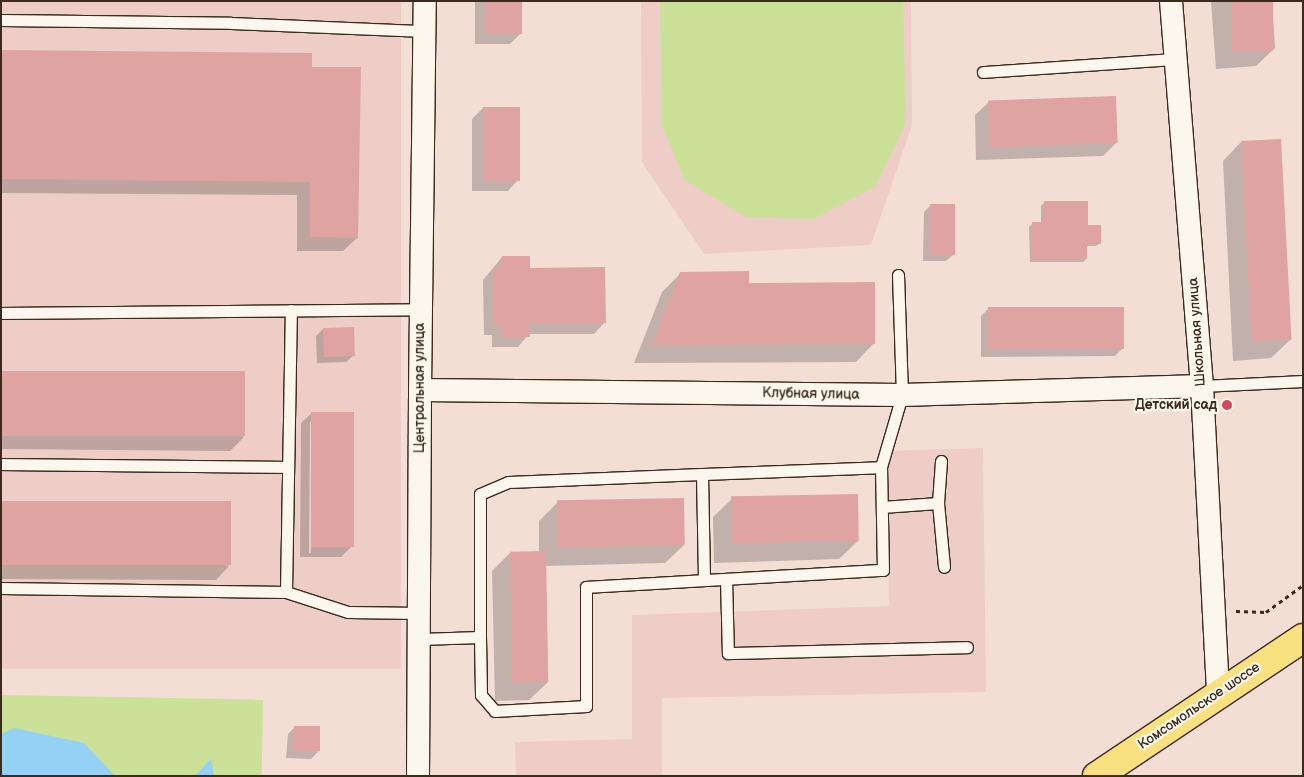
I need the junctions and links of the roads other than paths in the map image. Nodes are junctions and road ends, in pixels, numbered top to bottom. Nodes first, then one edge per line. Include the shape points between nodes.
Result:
1 (425, 1) edge
2 (1171, 1) edge
3 (1, 20) edge
4 (425, 31) junction
5 (1176, 59) junction
6 (983, 72) dead end
7 (898, 275) dead end
8 (421, 309) junction
9 (291, 310) junction
10 (1, 313) edge
11 (1303, 381) edge
12 (1202, 386) junction
13 (420, 390) junction
14 (902, 395) junction
15 (941, 461) dead end
16 (1, 464) edge
17 (288, 467) junction
18 (881, 467) junction
19 (702, 474) junction
20 (938, 503) junction
21 (882, 507) junction
22 (944, 567) dead end
23 (726, 579) junction
24 (704, 580) junction
25 (1, 588) edge
26 (286, 592) junction
27 (420, 613) junction
28 (480, 637) junction
29 (1303, 638) edge
30 (420, 639) junction
31 (967, 647) dead end
32 (1218, 693) junction
33 (418, 776) edge
34 (1097, 776) edge

1 - 4 street, Центральная улица
2 - 5 street, Школьная улица
3 - 4 lane via 231,23
4 - 8 street, Центральная улица
5 - 6 lane
5 - 12 street, Школьная улица
7 - 14 lane
8 - 9 lane
8 - 13 street, Центральная улица
9 - 10 lane
9 - 17 lane
11 - 12 lane
12 - 14 street, Клубная улица
12 - 32 street, Школьная улица
13 - 14 street, Клубная улица
13 - 27 street, Центральная улица
14 - 18 lane
15 - 20 lane
16 - 17 lane
17 - 26 lane
18 - 19 lane
18 - 21 lane
19 - 24 lane
19 - 28 lane via 508,482 480,494
20 - 21 lane
20 - 22 lane
21 - 23 lane via 883,570
23 - 24 lane
23 - 31 lane via 728,653
24 - 28 lane via 586,587 586,706 495,711 481,695
25 - 26 lane
26 - 27 lane via 348,612
27 - 30 street, Центральная улица
28 - 30 lane
29 - 32 highway, Комсомольское шоссе
30 - 33 street, Центральная улица
32 - 34 highway, Комсомольское шоссе

